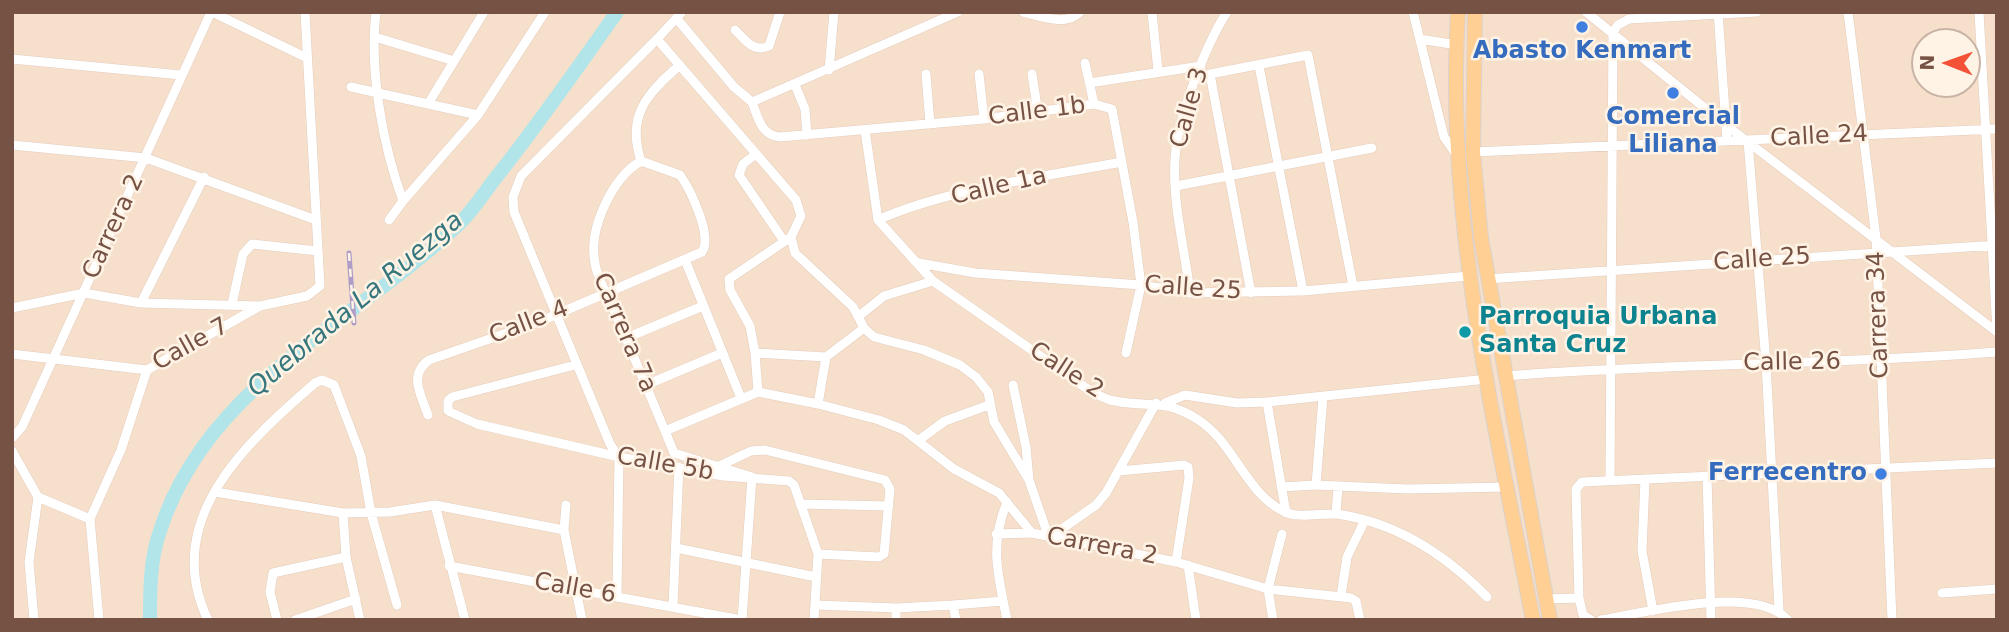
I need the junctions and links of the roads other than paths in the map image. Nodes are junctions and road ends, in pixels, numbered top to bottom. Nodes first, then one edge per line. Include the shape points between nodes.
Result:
1 (212, 12) edge
2 (305, 12) edge
3 (376, 12) edge
4 (469, 12) edge
5 (545, 12) edge
6 (780, 12) edge
7 (834, 12) edge
8 (958, 12) edge
9 (1023, 12) edge
10 (1080, 12) edge
11 (1152, 12) edge
12 (1227, 12) edge
13 (1413, 12) edge
14 (1458, 12) edge
15 (1475, 12) edge
16 (1586, 12) edge
17 (1757, 12) edge
18 (1848, 12) edge
19 (1979, 12) edge
20 (1718, 13) edge
21 (482, 14) edge
22 (1628, 15) edge
23 (679, 16) edge
24 (735, 30) dead end
25 (1613, 32) junction
26 (375, 37) junction
27 (657, 39) junction
28 (1420, 39) junction
29 (1457, 45) junction
30 (305, 57) junction
31 (12, 59) edge
32 (454, 61) junction
33 (1085, 63) dead end
34 (680, 65) junction
35 (1201, 66) junction
36 (1259, 66) junction
37 (829, 70) junction
38 (1158, 71) junction
39 (926, 74) dead end
40 (979, 74) dead end
41 (1032, 74) dead end
42 (181, 75) junction
43 (1089, 83) junction
44 (795, 85) junction
45 (351, 87) dead end
46 (379, 93) junction
47 (752, 102) junction
48 (428, 104) junction
49 (1094, 104) junction
50 (1038, 113) junction
51 (478, 115) junction
52 (984, 119) junction
53 (930, 124) junction
54 (1727, 126) junction
55 (1992, 129) edge
56 (865, 130) junction
57 (1864, 134) junction
58 (807, 135) junction
59 (1727, 141) junction
60 (1748, 141) junction
61 (12, 145) edge
62 (1615, 146) junction
63 (1372, 148) dead end
64 (1473, 152) junction
65 (756, 154) junction
66 (1456, 154) junction
67 (1326, 156) junction
68 (146, 158) junction
69 (641, 161) junction
70 (1122, 162) junction
71 (1278, 167) junction
72 (1230, 176) junction
73 (204, 177) junction
74 (1176, 186) junction
75 (403, 201) junction
76 (316, 220) junction
77 (389, 220) dead end
78 (878, 220) junction
79 (1877, 238) junction
80 (788, 239) junction
81 (1995, 245) edge
82 (318, 251) junction
83 (1893, 251) junction
84 (1877, 253) junction
85 (685, 260) junction
86 (1756, 261) junction
87 (919, 263) junction
88 (1614, 269) junction
89 (1469, 275) junction
90 (1486, 279) junction
91 (933, 281) junction
92 (1140, 285) junction
93 (1353, 286) junction
94 (606, 291) junction
95 (1303, 291) junction
96 (83, 292) junction
97 (1191, 293) junction
98 (1251, 293) junction
99 (141, 303) junction
100 (232, 304) junction
101 (260, 306) junction
102 (703, 306) junction
103 (12, 308) edge
104 (554, 316) junction
105 (859, 316) junction
106 (864, 328) junction
107 (1997, 332) edge
108 (626, 338) junction
109 (1997, 352) edge
110 (722, 353) junction
111 (755, 353) junction
112 (1126, 353) dead end
113 (12, 354) edge
114 (54, 357) junction
115 (826, 357) junction
116 (1880, 361) junction
117 (1766, 363) junction
118 (575, 365) junction
119 (1611, 368) junction
120 (147, 370) junction
121 (1504, 376) junction
122 (1488, 379) junction
123 (646, 385) junction
124 (1013, 385) dead end
125 (758, 392) junction
126 (1323, 397) junction
127 (741, 398) junction
128 (1267, 402) junction
129 (1160, 403) junction
130 (818, 404) junction
131 (989, 405) junction
132 (428, 415) dead end
133 (665, 431) junction
134 (12, 438) edge
135 (919, 440) junction
136 (12, 451) edge
137 (619, 457) junction
138 (1997, 463) edge
139 (719, 466) junction
140 (679, 467) junction
141 (1884, 469) junction
142 (1119, 471) junction
143 (1772, 472) junction
144 (1707, 476) junction
145 (752, 477) junction
146 (1645, 478) junction
147 (1029, 480) junction
148 (1610, 480) junction
149 (1316, 485) junction
150 (1338, 486) junction
151 (1281, 487) junction
152 (1507, 487) junction
153 (215, 492) junction
154 (38, 498) junction
155 (1007, 502) junction
156 (800, 504) junction
157 (435, 505) junction
158 (566, 505) dead end
159 (888, 506) junction
160 (343, 513) junction
161 (371, 513) junction
162 (1286, 513) junction
163 (1336, 514) junction
164 (90, 519) junction
165 (1365, 520) junction
166 (564, 530) junction
167 (1032, 533) junction
168 (996, 534) junction
169 (1282, 534) dead end
170 (1049, 538) junction
171 (676, 548) junction
172 (818, 554) junction
173 (346, 557) junction
174 (1176, 562) junction
175 (747, 563) junction
176 (1188, 565) junction
177 (449, 566) junction
178 (816, 577) junction
179 (1268, 589) junction
180 (1997, 589) edge
181 (575, 590) junction
182 (1942, 593) dead end
183 (1341, 596) junction
184 (617, 597) junction
185 (1487, 597) dead end
186 (356, 599) junction
187 (1546, 599) junction
188 (1003, 601) junction
189 (1579, 603) junction
190 (1709, 603) junction
191 (397, 605) dead end
192 (816, 605) junction
193 (673, 606) junction
194 (953, 606) junction
195 (897, 608) junction
196 (1779, 609) junction
197 (1653, 611) junction
198 (34, 620) edge
199 (99, 620) edge
200 (208, 620) edge
201 (277, 620) edge
202 (295, 620) edge
203 (360, 620) edge
204 (464, 620) edge
205 (582, 620) edge
206 (742, 620) edge
207 (814, 620) edge
208 (896, 620) edge
209 (956, 620) edge
210 (1007, 620) edge
211 (1196, 620) edge
212 (1273, 620) edge
213 (1360, 620) edge
214 (1533, 620) edge
215 (1550, 620) edge
216 (1579, 620) edge
217 (1591, 620) edge
218 (1601, 620) edge
219 (1710, 620) edge
220 (1788, 620) edge
221 (1892, 620) edge

1 - 30 street
1 - 42 street, Carrera 2
2 - 30 street
3 - 26 street
4 - 21 street
5 - 51 street
6 - 24 street via 769,46 762,49 754,48
7 - 37 street
8 - 37 street
9 - 10 street via 1058,20
11 - 38 street
12 - 35 street, Calle 3
13 - 28 street
14 - 29 main road
15 - 64 main road
16 - 25 street
17 - 20 street
18 - 57 street, Carrera 34
19 - 55 street
20 - 22 street
20 - 54 street
21 - 32 street
22 - 25 street
23 - 27 street
23 - 47 street via 734,87
25 - 54 street
25 - 62 street
26 - 32 street
26 - 46 street
27 - 34 street
27 - 104 street via 521,176 513,197 514,212
28 - 29 street
28 - 66 street via 1444,138
29 - 66 main road
30 - 76 street
31 - 42 street
32 - 48 street
33 - 43 street
34 - 65 street
34 - 69 street via 649,96 638,118 634,133
35 - 38 street
35 - 74 street, Calle 3 via 1178,140
36 - 67 street via 1308,55
36 - 71 street
36 - 72 street via 1210,74
37 - 44 street
38 - 43 street
39 - 53 street
40 - 52 street
41 - 50 street
42 - 68 street, Carrera 2
43 - 49 street
44 - 47 street
44 - 58 street
45 - 46 street
46 - 48 street
46 - 75 street via 390,165
47 - 58 street, Calle 1b via 771,136
48 - 51 street
49 - 50 street, Calle 1b
49 - 70 street, Calle 1b via 1112,109
50 - 52 street, Calle 1b
51 - 75 street
52 - 53 street, Calle 1b
53 - 56 street, Calle 1b
54 - 59 street
54 - 60 street
55 - 57 street, Calle 24
55 - 81 street
56 - 58 street, Calle 1b
56 - 78 street
57 - 60 street, Calle 24
57 - 79 street, Carrera 34
59 - 60 street, Calle 24
59 - 62 street, Calle 24
60 - 79 street
60 - 86 street
61 - 68 street
62 - 64 street, Calle 24
62 - 88 street
63 - 67 street
64 - 90 main road
65 - 80 street via 800,209 801,216
65 - 80 street via 743,164 739,175
66 - 89 main road
67 - 71 street
67 - 93 street
68 - 73 street
68 - 96 street, Carrera 2
69 - 85 street via 669,168 687,185 706,247
69 - 94 street, Carrera 7a via 623,177 601,214 595,263
70 - 78 street, Calle 1a via 1015,182
70 - 92 street, Calle 1b
71 - 72 street
71 - 95 street
72 - 74 street
72 - 98 street
73 - 76 street
73 - 99 street
74 - 97 street, Calle 3
75 - 77 street
76 - 82 street
78 - 87 street, Calle 2
79 - 83 street
79 - 84 street, Carrera 34
80 - 105 street via 796,253
80 - 111 street via 729,279 730,290 750,326
81 - 83 street, Calle 25
81 - 107 street
82 - 100 street via 252,244 243,254
82 - 101 street, Calle 7 via 320,286 307,296
83 - 84 street, Calle 25
83 - 107 street
84 - 86 street, Calle 25
84 - 116 street, Carrera 34
85 - 94 street, Calle 4
85 - 102 street
86 - 88 street, Calle 25
86 - 117 street
87 - 91 street, Calle 2
87 - 92 street, Calle 25 via 975,273
88 - 90 street, Calle 25
88 - 119 street
89 - 93 street, Calle 25
89 - 122 main road
90 - 121 main road
91 - 105 street via 884,296
91 - 129 street, Calle 2 via 1086,388 1112,401
92 - 97 street, Calle 25
92 - 112 street, Calle 1b
93 - 95 street, Calle 25
94 - 104 street, Calle 4
94 - 108 street, Carrera 7a
95 - 98 street, Calle 25
96 - 99 street
96 - 103 street
96 - 114 street, Carrera 2
97 - 98 street, Calle 25
99 - 100 street
100 - 101 street
101 - 120 street, Calle 7
102 - 108 street
102 - 110 street
104 - 118 street
104 - 132 street, Calle 4 via 419,367 417,385
105 - 106 street
106 - 115 street
106 - 131 street via 874,337 960,365 984,385
108 - 123 street, Carrera 7a
109 - 116 street, Calle 26
110 - 123 street
110 - 127 street
111 - 115 street
111 - 125 street
113 - 114 street, Calle 7
114 - 120 street, Calle 7
114 - 134 street, Carrera 2 via 22,427
115 - 130 street
116 - 117 street, Calle 26
116 - 141 street, Carrera 34
117 - 119 street, Calle 26
117 - 143 street
118 - 137 street
118 - 137 street, Calle 5b via 452,397 448,411 477,424
119 - 121 street, Calle 26
119 - 148 street
120 - 164 street via 121,450
121 - 187 main road
122 - 126 street
122 - 152 main road
123 - 133 street, Carrera 7a
124 - 147 street
125 - 127 street
125 - 130 street, Carrera 2
126 - 128 street
126 - 149 street
127 - 133 street
128 - 129 street via 1237,403 1185,395
128 - 151 street
129 - 142 street
129 - 162 street, Calle 2 via 1196,418 1219,435 1269,502
130 - 135 street, Carrera 2 via 879,420
131 - 135 street via 945,421
131 - 147 street
133 - 139 street, Carrera 7a via 674,453
135 - 155 street, Carrera 2 via 942,460 989,485
136 - 154 street
137 - 140 street, Calle 5b
137 - 184 street
138 - 141 street
139 - 145 street, Carrera 7a
139 - 159 street via 751,451 765,450 881,478 890,489
140 - 145 street, Calle 5b
140 - 171 street
141 - 143 street
141 - 221 street, Carrera 34
142 - 170 street via 1096,505
142 - 174 street via 1188,467
143 - 144 street
143 - 196 street
144 - 146 street
144 - 190 street
145 - 156 street, Calle 5b via 789,481
145 - 175 street
146 - 148 street
146 - 197 street via 1642,551
147 - 170 street
148 - 189 street via 1583,482 1576,489
149 - 150 street
149 - 151 street
150 - 152 street
150 - 163 street
151 - 162 street
152 - 214 main road
153 - 160 street
153 - 161 street via 244,449 322,380 334,385 361,456
153 - 200 street via 192,551 196,594
154 - 164 street
154 - 198 street via 29,562
155 - 167 street, Carrera 2
155 - 168 street
156 - 159 street
156 - 172 street
157 - 161 street
157 - 166 street
157 - 177 street
158 - 166 street
159 - 172 street via 884,554
160 - 161 street
160 - 173 street
161 - 191 street
162 - 163 street
163 - 165 street
164 - 199 street
165 - 183 street via 1347,556
165 - 185 street via 1426,545 1458,567
166 - 181 street
167 - 168 street
167 - 170 street, Carrera 2
168 - 188 street via 994,554
169 - 179 street
170 - 174 street, Carrera 2
171 - 175 street
171 - 193 street
172 - 178 street
173 - 186 street
173 - 201 street via 273,573 270,592
174 - 176 street, Carrera 2
175 - 178 street
175 - 206 street
176 - 179 street, Carrera 2
176 - 211 street
177 - 181 street, Calle 6
177 - 204 street
178 - 192 street
179 - 183 street, Carrera 2
179 - 212 street
180 - 182 street
181 - 184 street, Calle 6
181 - 205 street
183 - 213 street via 1356,601
184 - 193 street, Calle 6
186 - 202 street
186 - 203 street
187 - 189 street
187 - 215 main road
188 - 194 street
188 - 210 street
189 - 216 street
189 - 217 street
190 - 196 street
190 - 197 street
190 - 219 street
192 - 195 street
192 - 207 street
193 - 206 street, Calle 6
194 - 195 street
194 - 209 street
195 - 208 street
196 - 220 street
197 - 218 street

